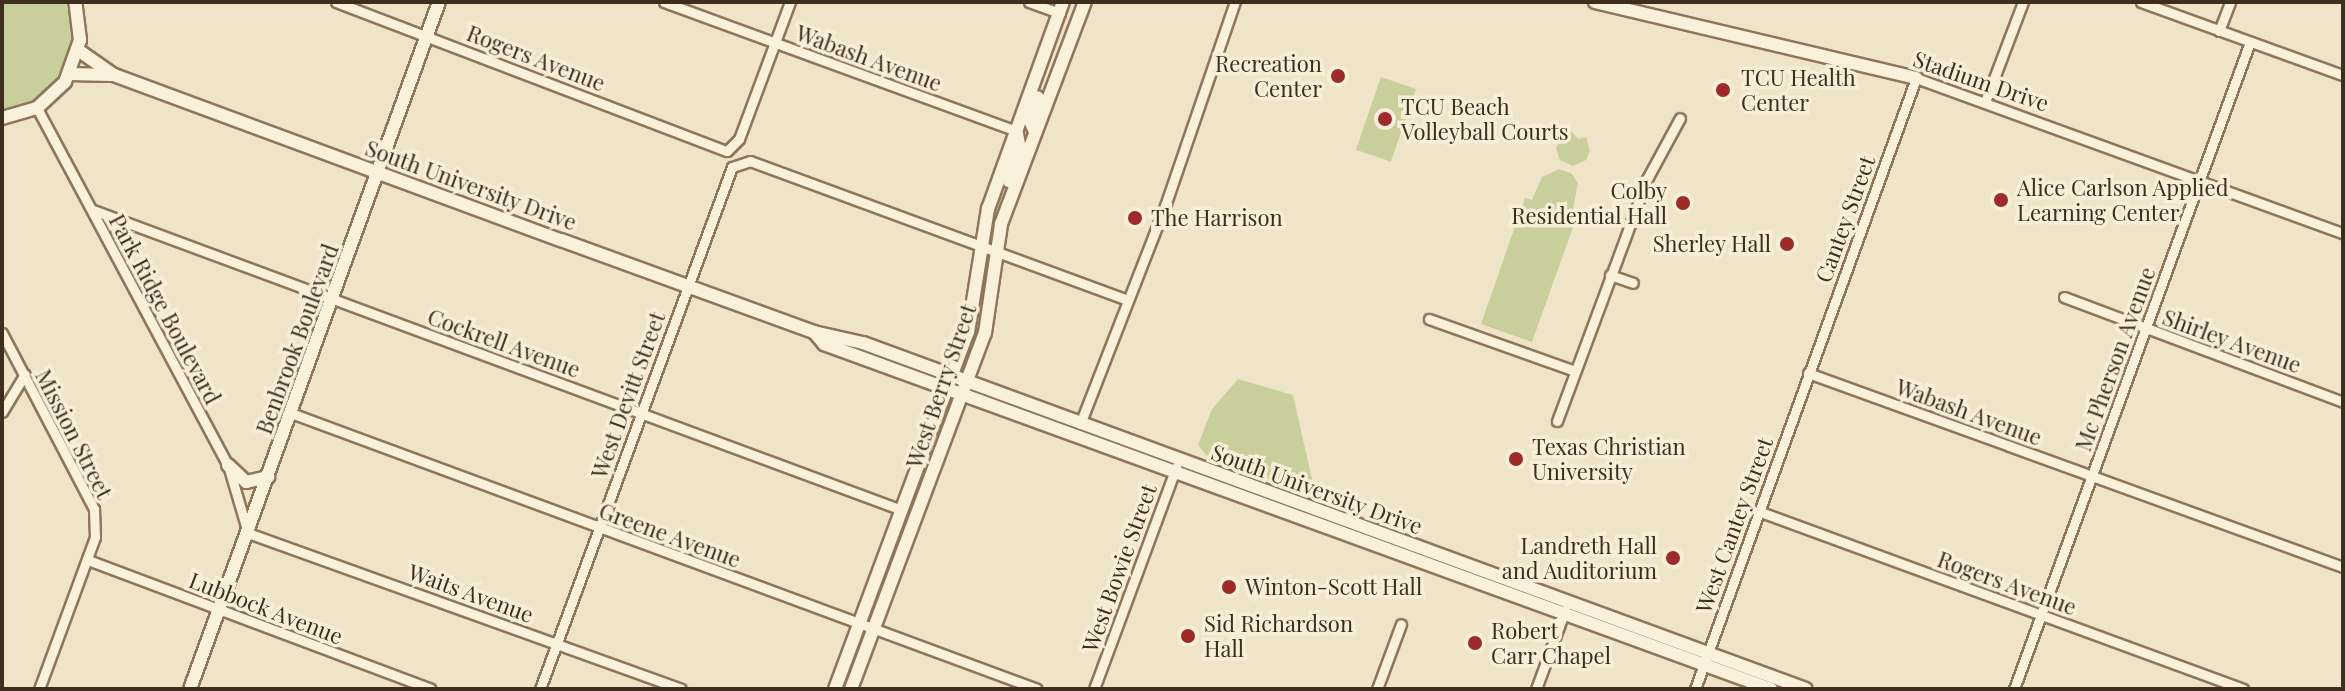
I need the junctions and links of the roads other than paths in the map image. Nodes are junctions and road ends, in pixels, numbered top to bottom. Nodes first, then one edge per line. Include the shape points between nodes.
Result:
1 (75, 2) edge
2 (336, 2) edge
3 (439, 2) edge
4 (664, 2) edge
5 (790, 2) edge
6 (1029, 2) edge
7 (1085, 2) edge
8 (1235, 2) edge
9 (1595, 2) edge
10 (2023, 2) edge
11 (2141, 2) edge
12 (2230, 2) edge
13 (1062, 8) edge
14 (2219, 31) junction
15 (427, 35) junction
16 (2250, 42) junction
17 (774, 43) junction
18 (78, 50) junction
19 (1042, 63) junction
20 (70, 74) junction
21 (114, 75) junction
22 (2343, 75) edge
23 (1916, 78) junction
24 (1985, 102) junction
25 (37, 108) junction
26 (2, 118) edge
27 (1680, 118) dead end
28 (1016, 131) junction
29 (1035, 132) junction
30 (379, 172) junction
31 (2199, 181) junction
32 (93, 210) junction
33 (1006, 212) junction
34 (2343, 233) edge
35 (980, 249) junction
36 (997, 253) junction
37 (1610, 275) junction
38 (1633, 283) dead end
39 (687, 287) junction
40 (2064, 297) dead end
41 (333, 299) junction
42 (1126, 299) junction
43 (989, 317) junction
44 (1429, 319) dead end
45 (2145, 328) junction
46 (2, 333) edge
47 (1575, 371) junction
48 (1808, 373) junction
49 (25, 374) junction
50 (950, 382) junction
51 (964, 388) junction
52 (2343, 402) edge
53 (2, 412) edge
54 (291, 413) junction
55 (641, 413) junction
56 (1557, 421) dead end
57 (1080, 424) junction
58 (228, 465) junction
59 (1176, 466) junction
60 (2091, 476) junction
61 (268, 477) junction
62 (902, 510) junction
63 (1758, 511) junction
64 (599, 527) junction
65 (248, 533) junction
66 (88, 560) junction
67 (900, 560) junction
68 (2343, 567) edge
69 (1568, 602) junction
70 (219, 610) junction
71 (2041, 615) junction
72 (1563, 616) junction
73 (860, 624) junction
74 (1401, 624) dead end
75 (874, 629) junction
76 (556, 643) junction
77 (1705, 659) junction
78 (39, 689) edge
79 (190, 689) edge
80 (431, 689) edge
81 (540, 689) edge
82 (681, 689) edge
83 (835, 689) edge
84 (851, 689) edge
85 (1037, 689) edge
86 (1094, 689) edge
87 (1377, 689) edge
88 (1536, 689) edge
89 (1695, 689) edge
90 (1771, 689) edge
91 (1806, 689) edge
92 (2014, 689) edge
93 (2243, 689) edge

1 - 18 main road
2 - 15 street, Rogers Avenue
3 - 15 main road, Benbrook Boulevard
4 - 17 street, Wabash Avenue
5 - 17 street
6 - 13 street
7 - 29 main road, West Berry Street
8 - 42 street via 1179,167
9 - 23 main road, Stadium Drive
10 - 24 street
11 - 14 street
12 - 14 street
13 - 19 main road, West Berry Street
14 - 16 street
15 - 17 street, Rogers Avenue via 722,150 732,149 739,139
15 - 30 main road, Benbrook Boulevard
16 - 22 street
16 - 31 street, Mc Pherson Avenue
17 - 28 street, Wabash Avenue
18 - 20 main road
18 - 21 main road, South University Drive
19 - 28 main road, West Berry Street
19 - 29 main road via 1044,76 1030,120
20 - 21 main road, South University Drive
20 - 25 main road
21 - 30 main road, South University Drive
23 - 24 street, Stadium Drive
23 - 48 street, Cantey Street
24 - 31 street, Stadium Drive
25 - 26 main road
25 - 32 street, Park Ridge Boulevard
27 - 37 street via 1649,176
28 - 33 main road via 1020,149
28 - 35 main road, West Berry Street via 988,209
29 - 33 main road, West Berry Street
30 - 39 main road, South University Drive
30 - 41 main road, Benbrook Boulevard
31 - 34 street, Stadium Drive
31 - 45 street, Mc Pherson Avenue
32 - 41 street, Cockrell Avenue
32 - 58 street, Park Ridge Boulevard
33 - 36 main road, West Berry Street
35 - 36 street
35 - 39 street, West Devitt Street via 750,161 740,162 728,174
35 - 43 main road via 988,259
35 - 50 main road, West Berry Street via 974,311
36 - 42 street
36 - 43 main road, West Berry Street
37 - 38 street
37 - 47 street
39 - 50 main road, South University Drive via 814,332 824,344
39 - 55 street, West Devitt Street
40 - 45 street, Shirley Avenue
41 - 54 main road, Benbrook Boulevard
41 - 55 street, Cockrell Avenue
42 - 57 street
43 - 51 main road, West Berry Street
44 - 47 street
45 - 52 street, Shirley Avenue
45 - 60 street, Mc Pherson Avenue
46 - 49 street, Mission Street
47 - 56 street
48 - 60 street, Wabash Avenue
48 - 63 street, West Cantey Street
49 - 53 street
49 - 66 street, Mission Street via 90,495 96,525
50 - 51 main road, South University Drive
50 - 62 main road, West Berry Street
51 - 57 main road, South University Drive
51 - 59 main road, South University Drive
51 - 67 main road, West Berry Street
54 - 61 main road, Benbrook Boulevard
54 - 64 street, Greene Avenue
55 - 62 street, Cockrell Avenue
55 - 64 street, West Devitt Street
57 - 59 main road, South University Drive
58 - 61 main road via 246,482
58 - 65 street, Park Ridge Boulevard
59 - 69 main road, South University Drive
59 - 72 main road, South University Drive
59 - 86 street, West Bowie Street
60 - 68 street, Wabash Avenue
60 - 71 street, Mc Pherson Avenue
61 - 65 main road, Benbrook Boulevard
62 - 67 main road
62 - 73 main road, West Berry Street
63 - 71 street, Rogers Avenue
63 - 77 street, West Cantey Street
64 - 73 street, Greene Avenue
64 - 76 street, West Devitt Street
65 - 70 main road, Benbrook Boulevard
65 - 76 street, Waits Avenue
66 - 70 street, Lubbock Avenue
66 - 78 street, Mission Street
67 - 75 main road, West Berry Street
69 - 72 street
69 - 77 main road, South University Drive
70 - 79 main road, Benbrook Boulevard
70 - 80 street, Lubbock Avenue
71 - 92 street, Mc Pherson Avenue
71 - 93 street, Rogers Avenue
72 - 77 main road, South University Drive
72 - 88 street
73 - 75 street, Greene Avenue
73 - 83 main road, West Berry Street
74 - 87 street
75 - 84 main road, West Berry Street
75 - 85 street, Greene Avenue
76 - 81 street, West Devitt Street
76 - 82 street, Waits Avenue
77 - 89 street, West Cantey Street
77 - 90 main road, South University Drive
77 - 91 main road, South University Drive

